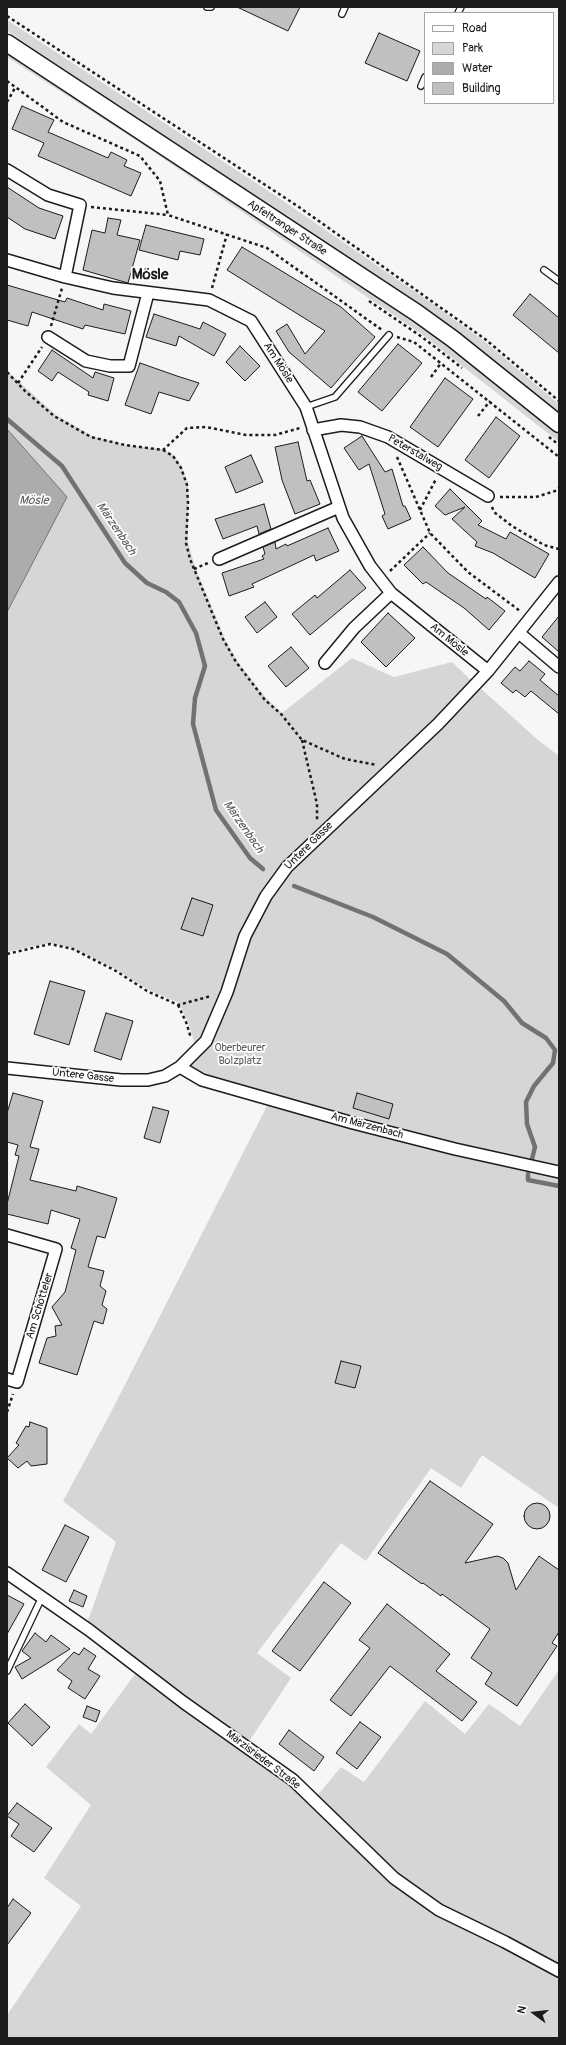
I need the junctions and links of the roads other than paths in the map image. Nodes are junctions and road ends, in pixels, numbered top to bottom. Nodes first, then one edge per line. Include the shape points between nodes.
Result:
1 (207, 7) edge
2 (210, 7) edge
3 (345, 7) edge
4 (342, 14) dead end
5 (7, 44) edge
6 (424, 79) edge
7 (421, 86) dead end
8 (7, 170) edge
9 (7, 260) edge
10 (544, 270) dead end
11 (65, 278) junction
12 (559, 281) edge
13 (148, 293) junction
14 (389, 335) road end
15 (48, 337) dead end
16 (306, 407) junction
17 (559, 424) edge
18 (312, 427) junction
19 (488, 496) road end
20 (339, 507) junction
21 (219, 559) dead end
22 (559, 582) edge
23 (391, 593) junction
24 (519, 633) junction
25 (325, 663) dead end
26 (559, 668) edge
27 (488, 671) junction
28 (180, 1067) junction
29 (7, 1068) edge
30 (559, 1172) edge
31 (7, 1235) edge
32 (12, 1381) edge
33 (7, 1573) edge
34 (42, 1596) junction
35 (7, 1671) edge
36 (559, 1971) edge

1 - 2 lane
3 - 4 lane
5 - 17 street, Apfeltranger Straße via 417,313
6 - 7 lane
8 - 11 street via 48,195 80,206
9 - 11 street, Am Mösle
10 - 12 lane
11 - 13 street, Am Mösle
13 - 15 street via 129,366 110,366 86,361
13 - 16 street, Am Mösle via 209,300 251,321
14 - 16 lane via 335,397
16 - 18 street, Am Mösle
18 - 19 street, Peterstalweg via 360,427 388,437
18 - 20 street, Am Mösle
20 - 21 street
20 - 23 street, Am Mösle via 370,566
22 - 24 street, Untere Gasse
23 - 25 street via 354,628
23 - 27 street, Am Mösle
24 - 26 street
24 - 27 street, Untere Gasse
27 - 28 street, Untere Gasse via 438,724 287,867 266,896 245,936 227,992 206,1041
28 - 29 street, Untere Gasse via 165,1076 148,1080 121,1080
28 - 30 street, Am Märzenbach via 202,1080 353,1123
31 - 32 street, Am Schötteler via 56,1249
33 - 34 street, Märzisrieder Straße
34 - 35 lane
34 - 36 street, Märzisrieder Straße via 183,1702 293,1780 394,1878 438,1910

